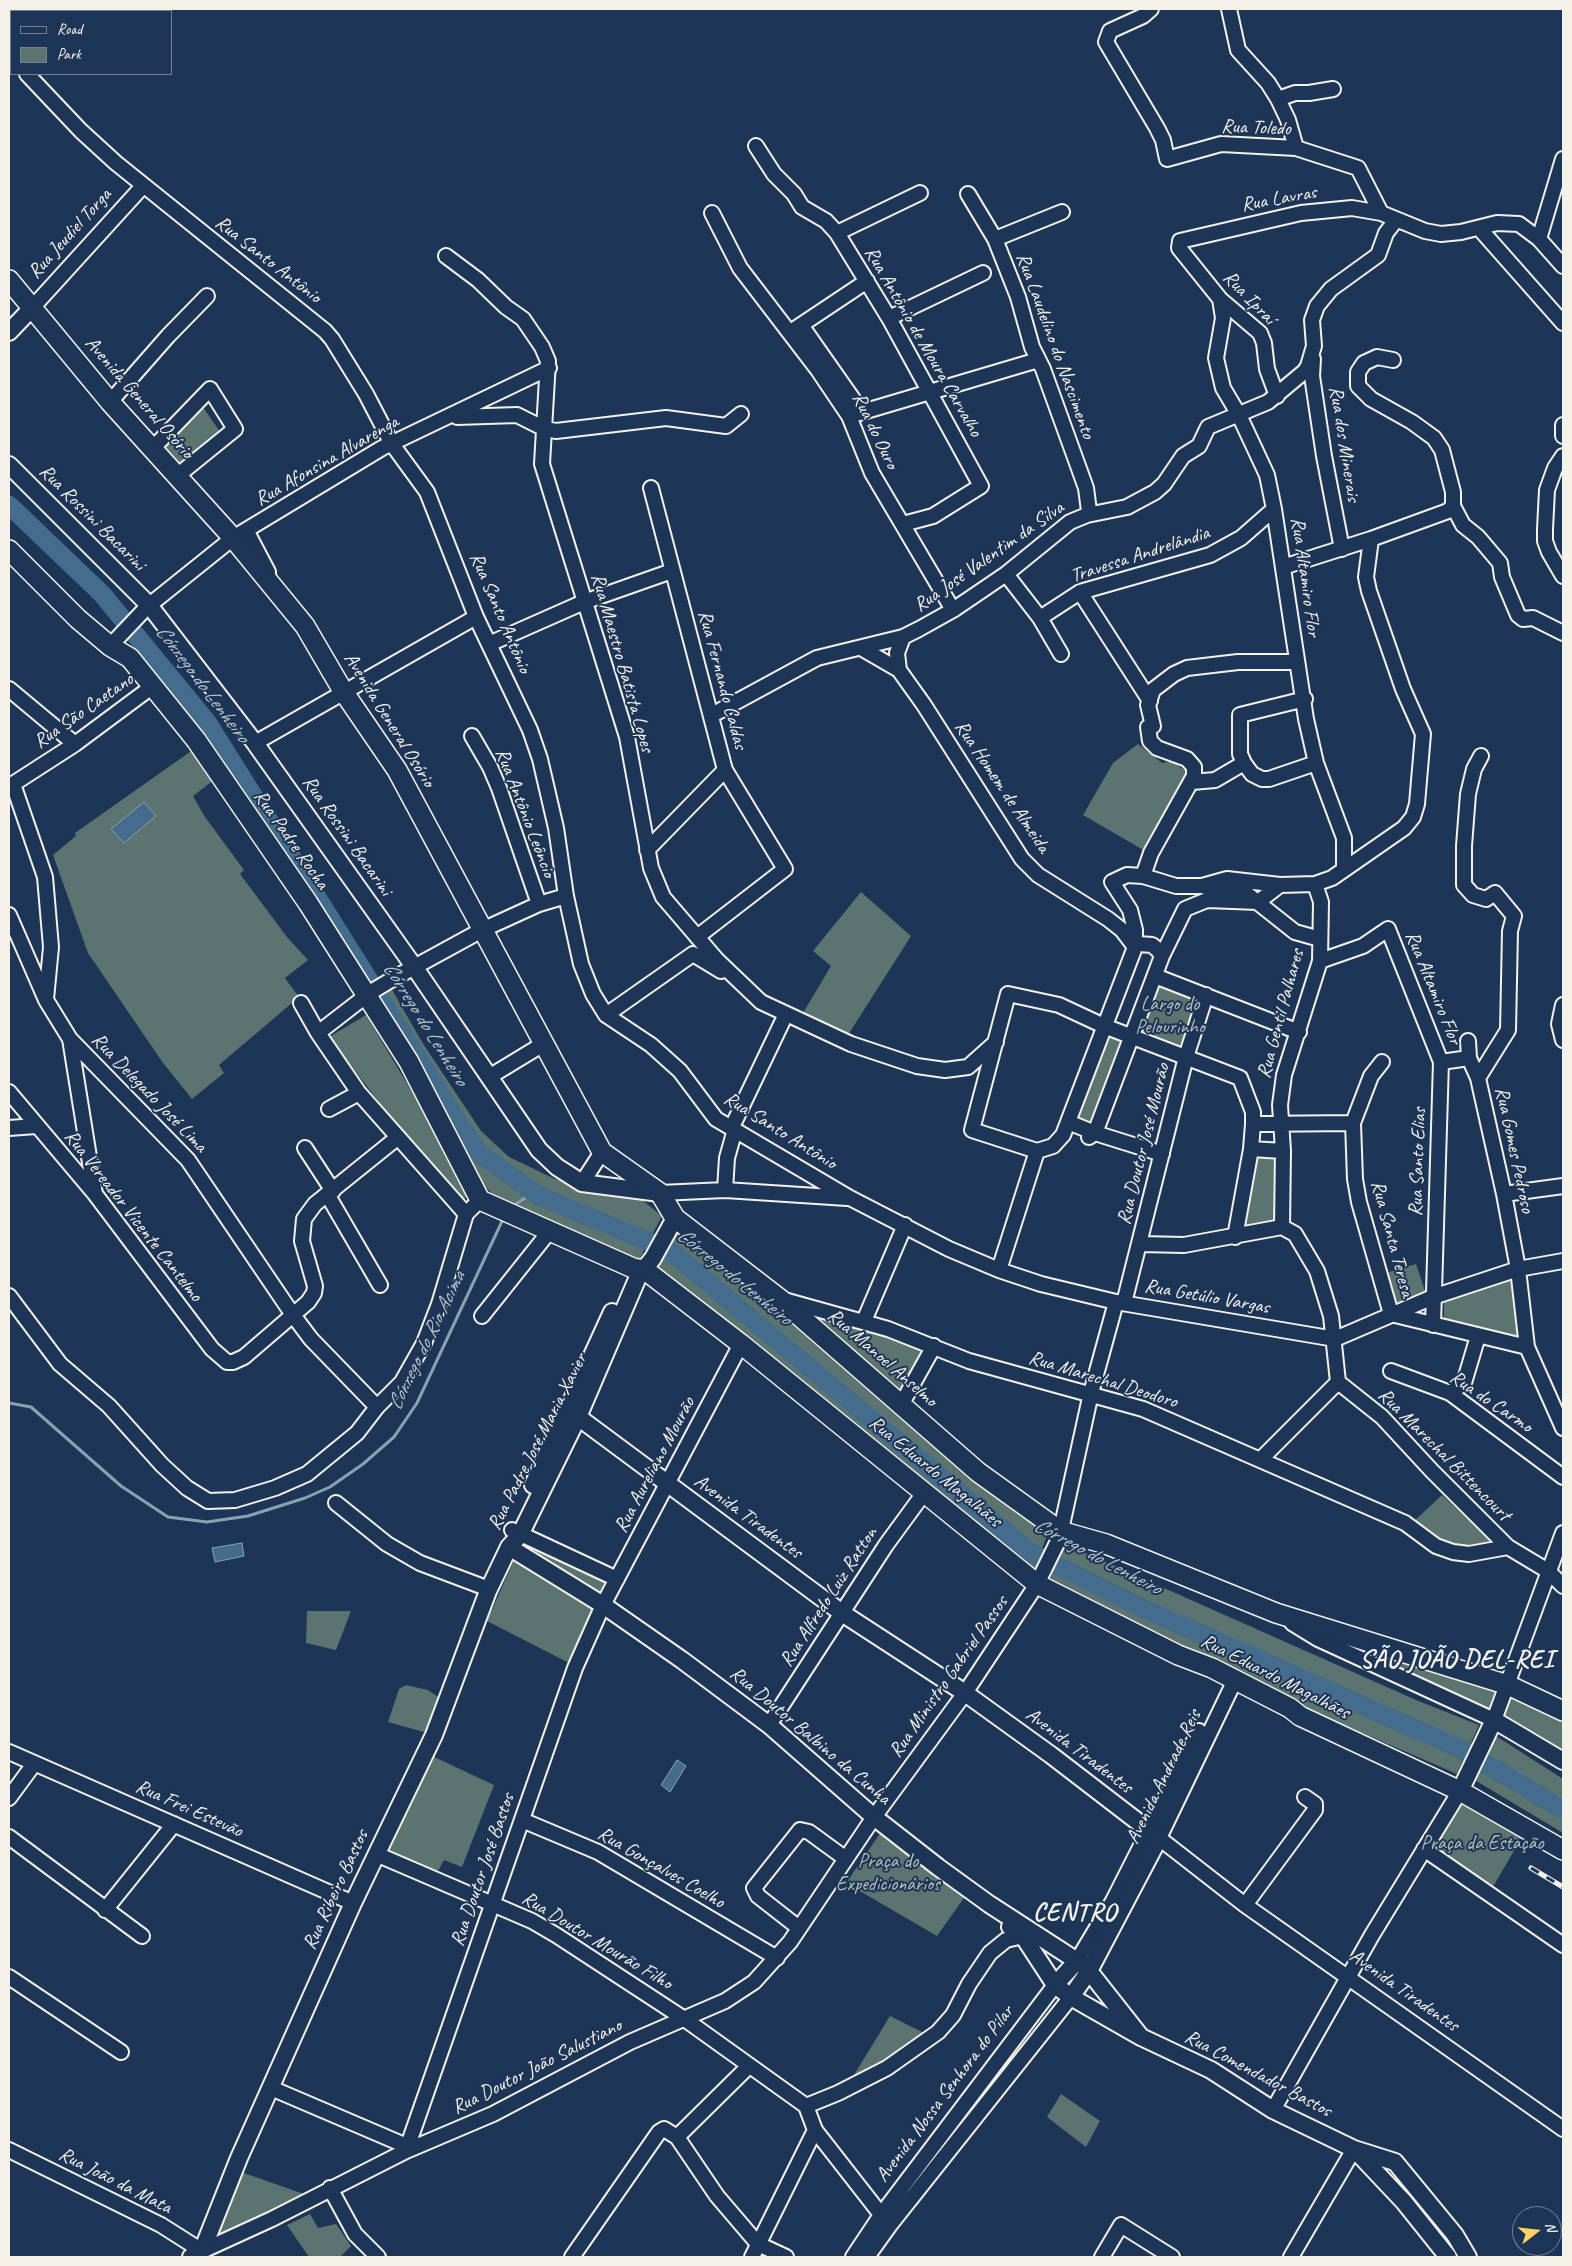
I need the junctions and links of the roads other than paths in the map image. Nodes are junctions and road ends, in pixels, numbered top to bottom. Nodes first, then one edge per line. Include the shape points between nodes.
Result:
1 (1151, 9) edge
2 (1228, 9) edge
3 (28, 75) edge
4 (1333, 89) dead end
5 (1278, 99) junction
6 (756, 146) dead end
7 (1296, 148) junction
8 (1563, 159) edge
9 (143, 186) junction
10 (920, 193) dead end
11 (968, 194) dead end
12 (1062, 212) dead end
13 (712, 213) dead end
14 (1381, 213) junction
15 (1396, 220) junction
16 (1479, 228) junction
17 (837, 234) junction
18 (995, 239) junction
19 (1186, 239) joint
20 (1539, 239) junction
21 (446, 256) dead end
22 (1563, 266) edge
23 (983, 273) dead end
24 (9, 280) edge
25 (867, 281) junction
26 (207, 296) dead end
27 (1220, 299) junction
28 (32, 308) junction
29 (889, 318) junction
30 (1563, 323) edge
31 (796, 329) junction
32 (9, 332) edge
33 (1314, 346) junction
34 (1038, 360) junction
35 (1393, 360) dead end
36 (549, 368) junction
37 (929, 391) junction
38 (1277, 396) junction
39 (110, 402) junction
40 (741, 414) dead end
41 (855, 414) junction
42 (1239, 415) junction
43 (451, 417) junction
44 (1563, 425) edge
45 (545, 429) junction
46 (1563, 436) edge
47 (392, 444) junction
48 (153, 448) junction
49 (1563, 456) edge
50 (9, 465) edge
51 (177, 476) junction
52 (650, 488) dead end
53 (1453, 506) junction
54 (1274, 509) junction
55 (1087, 515) junction
56 (903, 524) junction
57 (240, 534) junction
58 (1371, 539) junction
59 (1342, 549) junction
60 (9, 550) edge
61 (1283, 567) junction
62 (672, 571) junction
63 (1006, 574) junction
64 (1563, 576) edge
65 (1080, 592) junction
66 (584, 602) junction
67 (148, 606) junction
68 (953, 610) junction
69 (476, 617) junction
70 (1040, 618) junction
71 (1563, 633) edge
72 (903, 637) junction
73 (116, 640) junction
74 (489, 644) junction
75 (861, 648) junction
76 (1061, 654) dead end
77 (1297, 662) junction
78 (900, 670) junction
79 (153, 686) junction
80 (9, 689) edge
81 (343, 691) junction
82 (1305, 699) junction
83 (1150, 701) junction
84 (712, 715) junction
85 (472, 736) dead end
86 (255, 743) junction
87 (75, 744) junction
88 (1480, 756) dead end
89 (1316, 762) junction
90 (1244, 763) junction
91 (725, 770) junction
92 (1192, 782) junction
93 (647, 850) junction
94 (1344, 868) junction
95 (1143, 876) junction
96 (1315, 884) junction
97 (1280, 885) junction
98 (1202, 886) junction
99 (566, 896) junction
100 (1258, 902) junction
101 (539, 904) junction
102 (9, 915) edge
103 (482, 930) junction
104 (697, 936) junction
105 (1320, 939) junction
106 (1135, 947) junction
107 (1162, 956) junction
108 (1320, 961) junction
109 (415, 968) junction
110 (1155, 976) junction
111 (736, 980) junction
112 (369, 994) junction
113 (1206, 995) junction
114 (46, 1000) junction
115 (301, 1003) dead end
116 (1563, 1005) edge
117 (786, 1014) junction
118 (606, 1015) junction
119 (1104, 1026) junction
120 (318, 1032) junction
121 (1299, 1032) junction
122 (1131, 1036) junction
123 (70, 1039) junction
124 (1563, 1040) edge
125 (1468, 1041) dead end
126 (996, 1042) junction
127 (545, 1043) junction
128 (1186, 1057) junction
129 (1469, 1058) junction
130 (1382, 1062) dead end
131 (1441, 1062) junction
132 (489, 1077) junction
133 (1478, 1078) junction
134 (9, 1092) edge
135 (359, 1092) junction
136 (329, 1109) dead end
137 (1068, 1122) junction
138 (1353, 1123) junction
139 (1253, 1124) junction
140 (36, 1126) junction
141 (1282, 1126) junction
142 (732, 1127) junction
143 (9, 1128) edge
144 (1092, 1135) junction
145 (397, 1138) junction
146 (305, 1148) dead end
147 (1252, 1149) junction
148 (1037, 1151) junction
149 (1283, 1151) junction
150 (602, 1152) junction
151 (1162, 1154) junction
152 (582, 1183) junction
153 (1563, 1186) edge
154 (725, 1190) junction
155 (330, 1192) junction
156 (660, 1193) junction
157 (691, 1193) junction
158 (95, 1194) junction
159 (1504, 1194) junction
160 (850, 1198) junction
161 (487, 1204) junction
162 (466, 1214) junction
163 (675, 1218) junction
164 (905, 1225) junction
165 (1282, 1227) junction
166 (550, 1232) junction
167 (1235, 1237) junction
168 (1141, 1244) junction
169 (1563, 1261) edge
170 (644, 1266) junction
171 (1518, 1269) junction
172 (999, 1270) junction
173 (380, 1285) dead end
174 (9, 1296) edge
175 (1433, 1297) junction
176 (780, 1299) junction
177 (1120, 1302) junction
178 (293, 1314) junction
179 (1391, 1314) junction
180 (482, 1316) dead end
181 (864, 1321) junction
182 (1433, 1325) junction
183 (1478, 1336) junction
184 (1335, 1339) junction
185 (742, 1344) junction
186 (934, 1346) junction
187 (1526, 1347) junction
188 (1390, 1371) dead end
189 (1338, 1382) junction
190 (1091, 1393) junction
191 (1450, 1393) junction
192 (900, 1405) junction
193 (377, 1407) junction
194 (572, 1414) junction
195 (1563, 1428) edge
196 (1260, 1460) junction
197 (1563, 1477) edge
198 (666, 1484) junction
199 (924, 1493) junction
200 (336, 1503) dead end
201 (1563, 1533) edge
202 (1059, 1535) junction
203 (514, 1537) junction
204 (1508, 1547) junction
205 (1548, 1571) junction
206 (618, 1579) junction
207 (1040, 1579) junction
208 (1563, 1586) edge
209 (489, 1589) junction
210 (603, 1604) junction
211 (842, 1613) junction
212 (1276, 1613) junction
213 (1231, 1679) junction
214 (1508, 1685) junction
215 (965, 1693) junction
216 (1563, 1711) edge
217 (1492, 1724) junction
218 (769, 1725) junction
219 (9, 1752) edge
220 (1563, 1761) edge
221 (34, 1764) junction
222 (1464, 1783) junction
223 (1305, 1797) dead end
224 (9, 1798) edge
225 (874, 1817) junction
226 (522, 1820) junction
227 (174, 1824) junction
228 (1154, 1835) junction
229 (9, 1837) edge
230 (1424, 1849) junction
231 (1563, 1850) edge
232 (376, 1854) junction
233 (846, 1859) junction
234 (353, 1903) junction
235 (492, 1903) junction
236 (989, 1904) junction
237 (1245, 1905) junction
238 (105, 1910) junction
239 (799, 1928) junction
240 (142, 1936) dead end
241 (1023, 1936) junction
242 (1047, 1942) junction
243 (1563, 1945) edge
244 (777, 1958) junction
245 (1077, 1961) junction
246 (1089, 1971) junction
247 (9, 1978) edge
248 (1348, 1978) junction
249 (1055, 1985) junction
250 (1071, 1997) junction
251 (686, 2020) junction
252 (1141, 2037) junction
253 (121, 2052) dead end
254 (749, 2066) junction
255 (271, 2088) junction
256 (806, 2106) junction
257 (1273, 2110) junction
258 (1563, 2129) edge
259 (815, 2130) junction
260 (678, 2137) junction
261 (408, 2149) junction
262 (1354, 2149) junction
263 (9, 2150) edge
264 (330, 2188) junction
265 (885, 2220) junction
266 (758, 2244) junction
267 (196, 2254) edge
268 (378, 2257) edge
269 (572, 2257) edge
270 (752, 2257) edge
271 (786, 2257) edge
272 (853, 2257) edge
273 (868, 2257) edge
274 (1102, 2257) edge
275 (1172, 2257) edge
276 (1290, 2257) edge
277 (1448, 2257) edge
278 (1468, 2257) edge

1 - 7 street, Rua Toledo via 1110,31 1106,39 1160,134 1167,159 1221,144
2 - 5 street via 1239,53 1268,83
3 - 9 street, Rua Santo Antônio via 81,131
4 - 5 street via 1295,93
5 - 7 street
6 - 17 street, Rua Antônio de Moura Carvalho via 802,207 826,221
7 - 14 street, Rua Toledo via 1358,168
8 - 20 street
9 - 28 street, Rua Jeudiel Torga
9 - 47 street, Rua Santo Antônio via 325,331 366,394
10 - 17 street
11 - 18 street, Rua Laudelino do Nascimento
12 - 18 street
13 - 31 street, Rua do Ouro via 740,268
14 - 15 street, Rua Lavras
14 - 19 street, Rua Lavras via 1352,208 1315,210
15 - 16 street, Rua Lavras via 1441,234
15 - 33 street, Rua José Valentim da Silva via 1389,227 1378,255 1331,289 1317,306 1312,320
16 - 20 street, Rua Lavras via 1514,223
16 - 30 street
17 - 25 street, Rua Antônio de Moura Carvalho
18 - 34 street, Rua Laudelino do Nascimento
19 - 27 street, Rua Ipraí via 1180,241 1179,248
20 - 22 street, Rua Lavras
21 - 36 street via 523,320 542,347
23 - 29 street
24 - 28 highway, Avenida General Osório
25 - 29 street, Rua Antônio de Moura Carvalho
25 - 31 street
26 - 39 street
27 - 38 street, Rua Ipraí via 1260,333 1267,369
27 - 42 street, Rua Altamiro Flor via 1223,318 1216,358 1224,388
28 - 32 main road, Rua Jeudiel Torga
28 - 39 highway, Avenida General Osório
29 - 37 street, Rua Antônio de Moura Carvalho
31 - 41 street, Rua do Ouro
33 - 38 street, Rua José Valentim da Silva via 1308,366
33 - 59 street, Rua dos Minerais via 1312,376
34 - 37 street
34 - 55 street, Rua Laudelino do Nascimento via 1086,488
35 - 53 street via 1381,356 1367,360 1358,372 1358,386 1371,399 1434,438 1442,450 1452,487
36 - 43 street
36 - 45 street, Rua Maestro Batista Lopes
37 - 41 street
37 - 56 street, Rua Antônio de Moura Carvalho via 981,486 933,516
38 - 42 street, Rua José Valentim da Silva
39 - 48 highway, Avenida General Osório
40 - 45 street via 726,426 666,418 562,431
41 - 56 street, Rua do Ouro via 872,473
42 - 54 street, Rua Altamiro Flor via 1267,475
42 - 55 street, Rua José Valentim da Silva via 1208,427 1199,446 1183,456 1164,484 1145,498 1122,509
43 - 45 street, Rua Afonsina Alvarenga via 517,415
43 - 47 street, Rua Afonsina Alvarenga
44 - 46 street
45 - 66 street, Rua Maestro Batista Lopes via 542,464
47 - 57 street, Rua Afonsina Alvarenga
47 - 69 street, Rua Santo Antônio via 427,492
48 - 51 highway, Avenida General Osório
48 - 51 street via 210,389 235,429
49 - 64 street via 1550,480 1545,542
50 - 67 main road, Rua Rossini Bacarini
51 - 57 highway, Avenida General Osório
52 - 62 street, Rua Fernando Caldas
53 - 58 street via 1448,511
53 - 71 street via 1463,525 1500,563 1505,586 1518,615 1523,619 1533,618
54 - 61 street, Rua Altamiro Flor
54 - 65 street, Travessa Andrelândia via 1241,538 1210,555
55 - 63 street, Rua José Valentim da Silva via 1062,527
56 - 68 street, Rua do Ouro
57 - 67 street, Rua Afonsina Alvarenga
57 - 81 highway, Avenida General Osório via 305,626
58 - 59 street
58 - 94 street via 1366,577 1369,591 1423,734 1422,748 1413,817 1397,833
59 - 61 street
60 - 73 highway, Rua Padre Rocha via 78,619
61 - 77 street, Rua Altamiro Flor
62 - 66 street
62 - 84 street, Rua Fernando Caldas
63 - 68 street, Rua José Valentim da Silva
63 - 70 street
65 - 70 street, Travessa Andrelândia
65 - 83 street
66 - 74 street
66 - 93 street, Rua Maestro Batista Lopes via 627,737
67 - 73 street, Rua Afonsina Alvarenga
67 - 86 main road, Rua Rossini Bacarini
68 - 72 street, Rua José Valentim da Silva
69 - 74 street, Rua Santo Antônio
69 - 81 street
70 - 76 street
72 - 75 street, Rua José Valentim da Silva
72 - 78 street via 897,653
73 - 79 highway, Rua Padre Rocha
74 - 99 street, Rua Santo Antônio via 530,730 540,759 556,828
75 - 78 street
75 - 84 street, Rua José Valentim da Silva via 817,658
77 - 82 street, Rua Altamiro Flor
77 - 83 street via 1238,662 1186,668 1154,690
78 - 106 street, Rua Homem de Almeida via 1022,859 1038,876 1108,919
79 - 87 street, Rua São Caetano
79 - 112 highway, Rua Padre Rocha via 196,740
80 - 87 street
81 - 86 street
81 - 103 highway, Avenida General Osório via 397,770
82 - 89 street, Rua Altamiro Flor
82 - 90 street via 1240,715 1239,745
83 - 92 street via 1148,706 1154,726 1148,727 1150,740 1157,748 1191,763 1195,773
84 - 91 street, Rua Fernando Caldas
85 - 101 street, Rua Antônio Leôncio via 499,788
86 - 109 main road, Rua Rossini Bacarini
87 - 114 street, Rua São Caetano via 13,784 45,877 51,947
88 - 133 street via 1470,785 1464,885 1473,895 1486,899 1495,893 1514,916 1510,931 1508,1030
89 - 90 street via 1269,779 1252,774
89 - 94 street, Rua Altamiro Flor via 1344,838
90 - 92 street via 1215,780
91 - 93 street
91 - 104 street, Rua Fernando Caldas via 785,869
92 - 95 street via 1151,853
93 - 104 street, Rua Maestro Batista Lopes via 653,876 663,897
94 - 96 street via 1340,874
95 - 98 street via 1186,888
95 - 106 street via 1127,875 1111,885 1122,895 1130,910
96 - 97 street
96 - 105 street, Rua Gentil Palhares via 1322,902
97 - 98 street via 1224,879
97 - 100 street
98 - 100 street via 1243,893
99 - 101 street
99 - 118 street, Rua Santo Antônio via 586,979
100 - 105 street via 1294,932
100 - 107 street via 1207,900 1189,906 1179,917
101 - 103 street
102 - 114 street, Rua Delegado José Lima
103 - 109 street
103 - 127 highway, Avenida General Osório
104 - 111 street, Rua Maestro Batista Lopes
105 - 108 street, Rua Gentil Palhares
106 - 107 street via 1139,944 1152,945
106 - 119 street
107 - 110 street
108 - 121 street, Rua Gentil Palhares
108 - 131 street, Rua Altamiro Flor via 1364,946 1388,929
109 - 112 street
109 - 132 main road, Rua Rossini Bacarini
110 - 113 street
110 - 122 street
111 - 117 street, Rua Maestro Batista Lopes via 762,1002
111 - 118 street via 693,954
112 - 120 street
112 - 161 highway, Rua Padre Rocha
113 - 121 street
113 - 128 street, Rua Doutor José Mourão
114 - 123 street, Rua Delegado José Lima
115 - 120 street
116 - 124 street via 1559,1024
117 - 126 street, Rua Maestro Batista Lopes via 851,1044 937,1070 968,1067
117 - 142 street
118 - 142 street, Rua Santo Antônio via 651,1045 680,1071 710,1114
119 - 122 street
119 - 126 street via 1059,1005 1008,994
119 - 137 street
120 - 135 street
121 - 141 street, Rua Gentil Palhares via 1284,1075 1280,1105
122 - 128 street
122 - 144 street
123 - 158 street
123 - 178 street, Rua Delegado José Lima via 188,1160
125 - 129 street, Rua Gomes Pedroso
126 - 148 street via 972,1130
127 - 132 street
127 - 150 highway, Avenida General Osório
128 - 139 street via 1240,1078 1253,1112
128 - 151 street, Rua Doutor José Mourão
129 - 131 street
129 - 133 street, Rua Gomes Pedroso
130 - 138 street, Rua Santa Teresa via 1371,1076
131 - 175 street, Rua Santo Elias
132 - 152 main road, Rua Rossini Bacarini via 539,1150 557,1167
133 - 159 street, Rua Gomes Pedroso
134 - 140 street, Rua Vereador Vicente Cantelmo
135 - 136 street
135 - 145 street
137 - 144 street
137 - 148 street via 1058,1142
138 - 141 street
138 - 179 street, Rua Santa Teresa via 1359,1202
139 - 141 street
139 - 147 street
140 - 143 street
140 - 158 street, Rua Vereador Vicente Cantelmo
141 - 149 street, Rua Gentil Palhares
142 - 154 street via 734,1133 727,1158
142 - 160 street, Rua Santo Antônio
144 - 151 street
145 - 155 street
145 - 162 street
146 - 155 street
147 - 149 street
147 - 167 street
148 - 172 street
149 - 165 street, Rua Gentil Palhares
150 - 152 street
150 - 156 highway, Avenida General Osório
151 - 168 street, Rua Doutor José Mourão
152 - 156 main road, Rua Rossini Bacarini
153 - 159 street
154 - 157 street
154 - 160 street
155 - 173 street
155 - 178 street via 309,1210 302,1226 302,1240 315,1286 308,1302
156 - 157 street
156 - 163 highway, Avenida General Osório
157 - 163 street via 680,1201
158 - 178 street, Rua Vereador Vicente Cantelmo via 212,1349 227,1362 244,1357
159 - 171 street, Rua Gomes Pedroso
160 - 164 street, Rua Getúlio Vargas
161 - 162 street
161 - 166 highway, Rua Eduardo Magalhães
162 - 193 street via 424,1343 402,1382
163 - 170 main road, Rua Padre José Maria Xavier
163 - 176 highway, Rua Manoel Anselmo
164 - 172 street, Rua Getúlio Vargas via 949,1250
164 - 181 street
165 - 167 street
165 - 184 street via 1295,1234 1317,1271
166 - 170 highway, Rua Eduardo Magalhães
166 - 180 street
167 - 168 street via 1184,1245
168 - 177 street, Rua Doutor José Mourão
169 - 171 street
170 - 185 highway, Rua Eduardo Magalhães
170 - 194 main road, Rua Padre José Maria Xavier
171 - 175 street
171 - 187 street, Rua Gomes Pedroso
172 - 177 street, Rua Getúlio Vargas via 1041,1284
174 - 193 street via 60,1364 110,1406 162,1465 208,1502 235,1500 307,1474 358,1433
175 - 179 street
175 - 182 street, Rua Santo Elias
176 - 181 street, Rua Marechal Deodoro
176 - 192 highway, Rua Manoel Anselmo
177 - 184 street, Rua Getúlio Vargas
177 - 190 street, Rua Doutor José Mourão
178 - 193 street, Rua Delegado José Lima via 312,1339
179 - 182 street
179 - 184 street
181 - 186 street, Rua Marechal Deodoro
182 - 183 street
183 - 187 street
183 - 191 street via 1464,1382
184 - 189 street
185 - 198 street, Rua Aureliano Mourão
185 - 199 highway, Rua Eduardo Magalhães
186 - 190 street, Rua Marechal Deodoro via 969,1361
186 - 192 street
187 - 195 street, Rua Gomes Pedroso
188 - 191 street, Rua do Carmo
189 - 196 street
189 - 204 street, Rua Marechal Bittencourt via 1382,1417
190 - 196 street, Rua Marechal Deodoro via 1143,1410
190 - 202 street, Rua Ministro Gabriel Passos
191 - 197 street, Rua do Carmo
192 - 202 highway, Rua Manoel Anselmo
194 - 198 main road, Avenida Tiradentes
194 - 203 main road, Rua Padre José Maria Xavier
196 - 204 street, Rua Marechal Deodoro via 1405,1523 1436,1546 1453,1552 1469,1554
198 - 206 street, Rua Aureliano Mourão
198 - 211 main road, Avenida Tiradentes
199 - 207 highway, Rua Eduardo Magalhães
199 - 211 street, Rua Alfredo Luiz Ratton
200 - 209 street via 382,1540 420,1563
201 - 205 street
202 - 207 street, Rua Ministro Gabriel Passos
202 - 212 highway, Rua Manoel Anselmo via 1106,1544
203 - 206 street
203 - 209 main road, Rua Ribeiro Bastos
203 - 210 main road, Rua Doutor Balbino da Cunha
204 - 205 street, Rua Marechal Bittencourt
205 - 208 street, Rua Marechal Bittencourt
205 - 214 street
206 - 210 street, Rua Aureliano Mourão
207 - 213 highway, Rua Eduardo Magalhães
207 - 215 street, Rua Ministro Gabriel Passos
209 - 232 main road, Rua Ribeiro Bastos via 434,1735
210 - 218 main road, Rua Doutor Balbino da Cunha
210 - 226 street, Rua Doutor José Bastos via 574,1668
211 - 215 main road, Avenida Tiradentes
211 - 218 street, Rua Alfredo Luiz Ratton
212 - 214 highway, Rua Manoel Anselmo
212 - 217 street via 1318,1639
213 - 222 highway, Rua Eduardo Magalhães via 1300,1716
213 - 228 street, Avenida Andrade Reis
214 - 216 highway, Rua Manoel Anselmo
214 - 217 street
215 - 225 street, Rua Ministro Gabriel Passos
215 - 228 main road, Avenida Tiradentes via 1052,1755
217 - 220 main road
217 - 222 main road
218 - 225 main road, Rua Doutor Balbino da Cunha
219 - 221 street, Rua Frei Estevão
221 - 224 street
221 - 227 street, Rua Frei Estevão
222 - 230 street
222 - 231 highway, Rua Eduardo Magalhães
223 - 237 street via 1315,1804 1315,1810
225 - 233 street, Rua Ministro Gabriel Passos
225 - 236 main road, Rua Doutor Balbino da Cunha
226 - 235 street, Rua Doutor José Bastos
226 - 244 street, Rua Gonçalves Coelho via 598,1852
227 - 234 street, Rua Frei Estevão
227 - 238 street
228 - 237 street, Avenida Tiradentes
228 - 245 street, Avenida Andrade Reis
228 - 246 main road, Avenida Andrade Reis
229 - 238 street
230 - 243 street
230 - 248 street
232 - 234 main road, Rua Ribeiro Bastos
232 - 235 street, Rua Doutor Mourão Filho
233 - 239 street, Rua Ministro Gabriel Passos
233 - 239 street via 809,1832 800,1830 754,1888 758,1896
234 - 255 main road, Rua Ribeiro Bastos
235 - 251 street, Rua Doutor Mourão Filho via 532,1921
235 - 261 street, Rua Doutor José Bastos
236 - 241 main road, Rua Comendador Bastos via 1006,1924
236 - 242 main road, Rua Comendador Bastos
237 - 248 street, Avenida Tiradentes
238 - 240 street
239 - 244 street, Rua Doutor João Salustiano
241 - 242 main road
241 - 249 main road, Rua Comendador Bastos
241 - 256 street via 1006,1940 990,1953 953,2015 938,2032 887,2068
242 - 245 main road, Rua Comendador Bastos
244 - 251 street, Rua Doutor João Salustiano via 754,1982
245 - 246 main road, Rua Comendador Bastos
245 - 249 main road, Avenida Nossa Senhora do Pilar
246 - 250 main road, Avenida Nossa Senhora do Pilar
246 - 252 main road, Rua Comendador Bastos
247 - 253 street
248 - 257 street
248 - 258 street, Avenida Tiradentes
249 - 250 main road, Rua Comendador Bastos
249 - 265 street, Avenida Nossa Senhora do Pilar
250 - 252 main road, Rua Comendador Bastos
250 - 265 street, Avenida Nossa Senhora do Pilar
251 - 254 street, Rua Doutor Mourão Filho
251 - 261 street, Rua Doutor João Salustiano via 630,2042 493,2114
252 - 257 main road, Rua Comendador Bastos via 1211,2070
254 - 256 street, Rua Doutor Mourão Filho
254 - 260 street
255 - 261 street
255 - 267 main road, Rua Ribeiro Bastos
256 - 259 street
257 - 262 main road, Rua Comendador Bastos
259 - 265 street
259 - 266 street
260 - 266 street via 717,2196
260 - 269 street via 668,2130 659,2132
261 - 264 street, Rua Doutor João Salustiano
262 - 276 street
262 - 277 main road via 1404,2202
262 - 278 main road via 1395,2162 1455,2235
263 - 267 street, Rua João da Mata via 161,2225
264 - 267 street, Rua Doutor João Salustiano
264 - 268 street via 355,2234
265 - 272 street, Avenida Nossa Senhora do Pilar
265 - 273 street, Avenida Nossa Senhora do Pilar
266 - 270 street
266 - 271 street
274 - 275 street via 1121,2225

